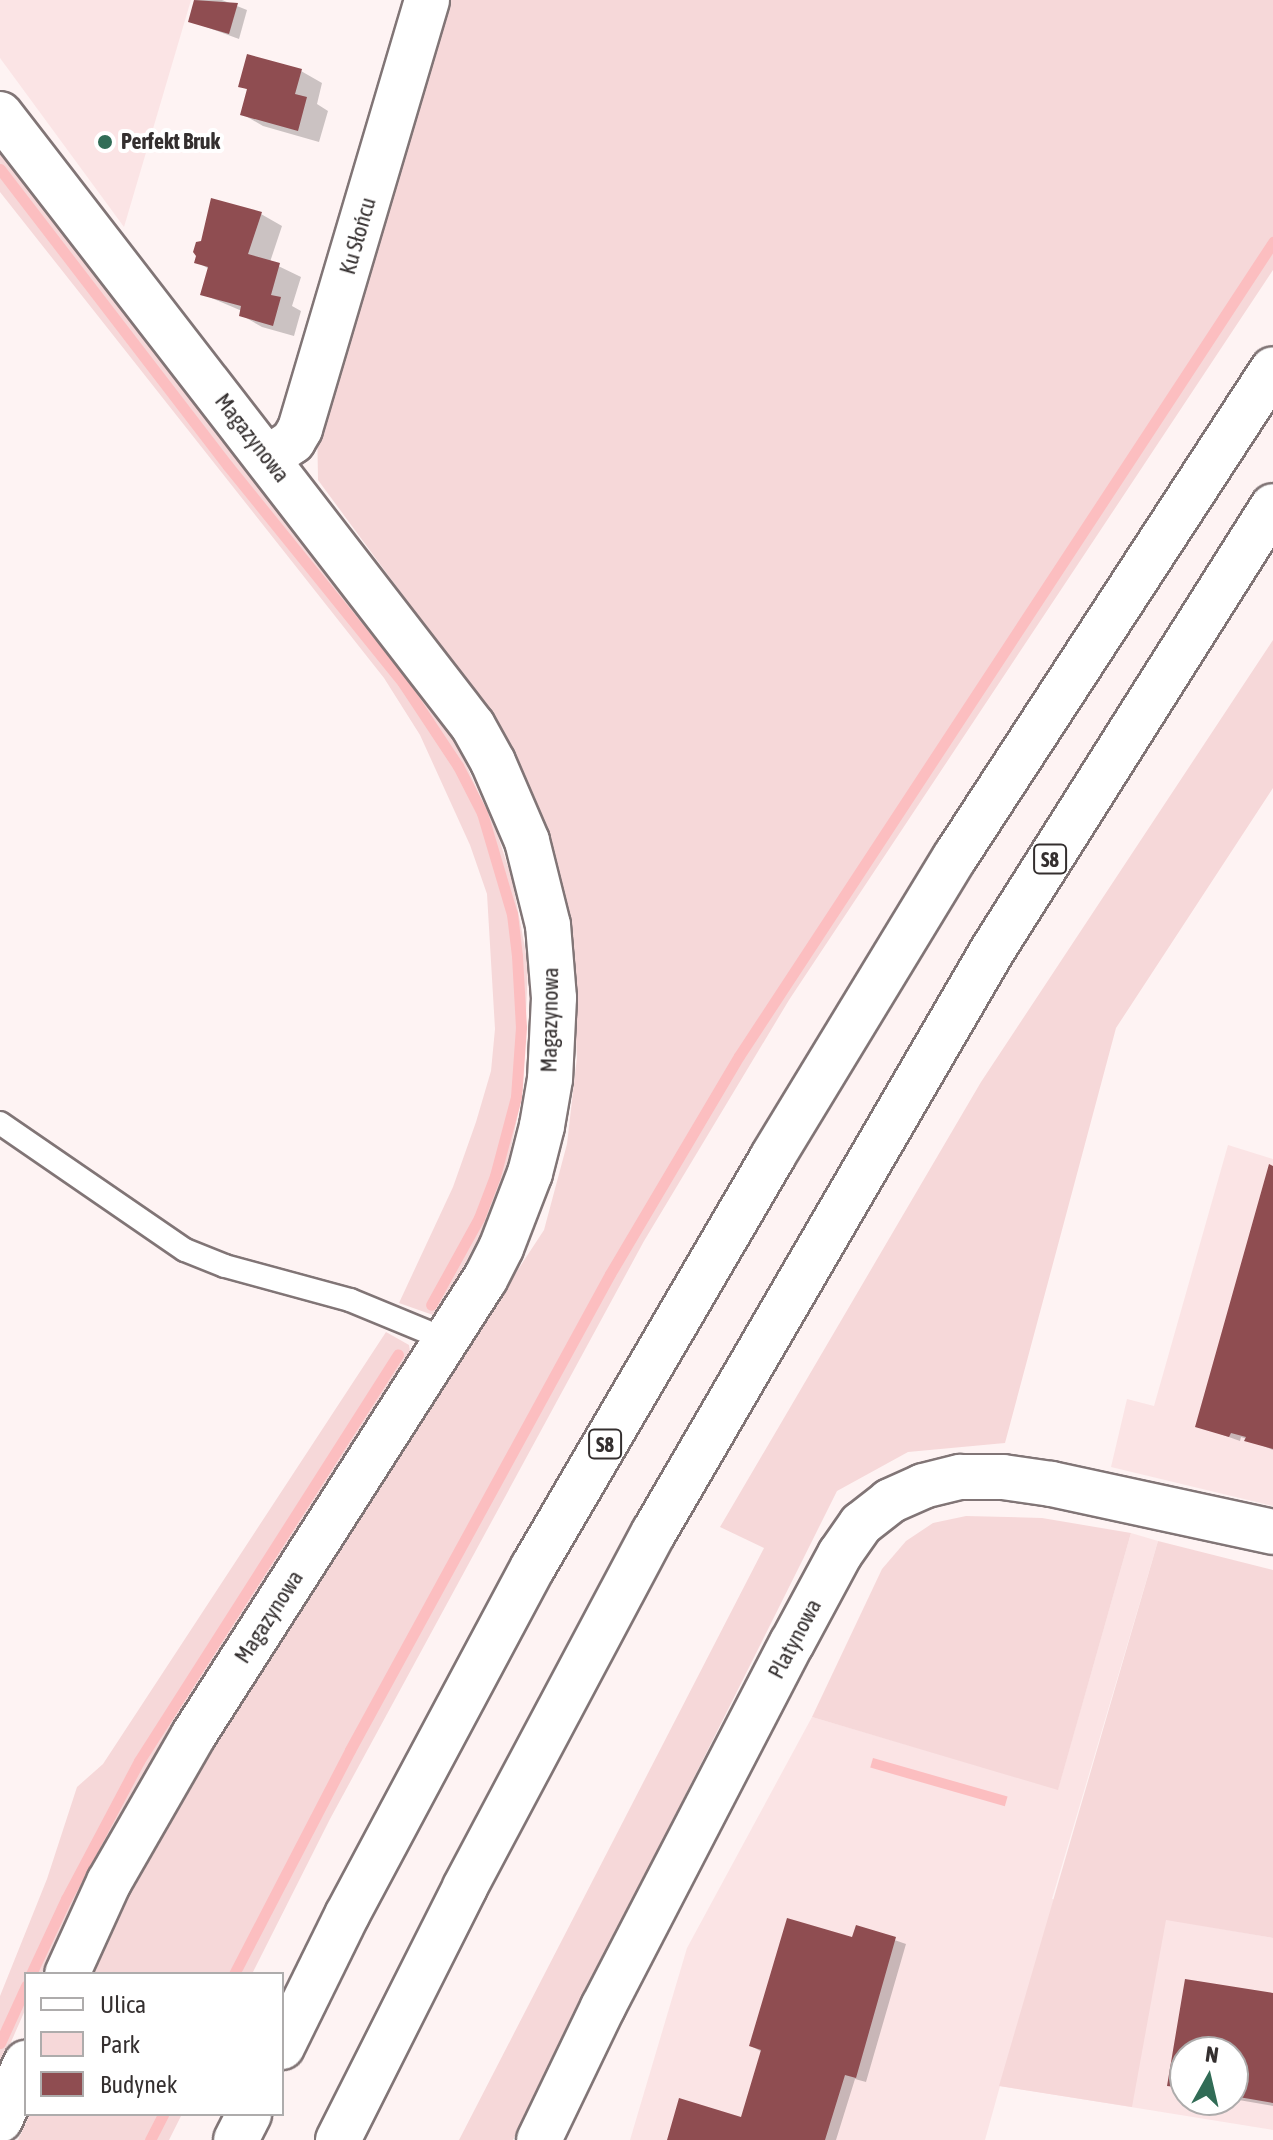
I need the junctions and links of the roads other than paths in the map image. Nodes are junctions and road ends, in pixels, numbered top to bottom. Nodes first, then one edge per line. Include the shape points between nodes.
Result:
1 (427, 0) edge
2 (0, 114) edge
3 (1273, 369) edge
4 (268, 458) junction
5 (1273, 506) edge
6 (0, 1123) edge
7 (447, 1340) junction
8 (1273, 1532) edge
9 (68, 1972) edge
10 (284, 2043) edge
11 (24, 2067) edge
12 (248, 2116) edge
13 (0, 2120) edge
14 (236, 2140) edge
15 (338, 2140) edge
16 (539, 2140) edge

1 - 4 main road, Ku Słońcu via 300,429 293,441
2 - 4 main road, Magazynowa
3 - 10 main road, S8 via 955,857 773,1156 526,1581
4 - 7 main road, Magazynowa via 473,726 512,802 541,886 555,1024 542,1126 501,1248
5 - 15 main road, S8 via 992,951 654,1532
6 - 7 lane via 185,1250 350,1300
7 - 9 main road, Magazynowa via 193,1736 109,1882
8 - 16 main road, Platynowa via 1003,1477 960,1477 923,1486 890,1501 861,1524 785,1657
11 - 13 main road
12 - 14 main road

